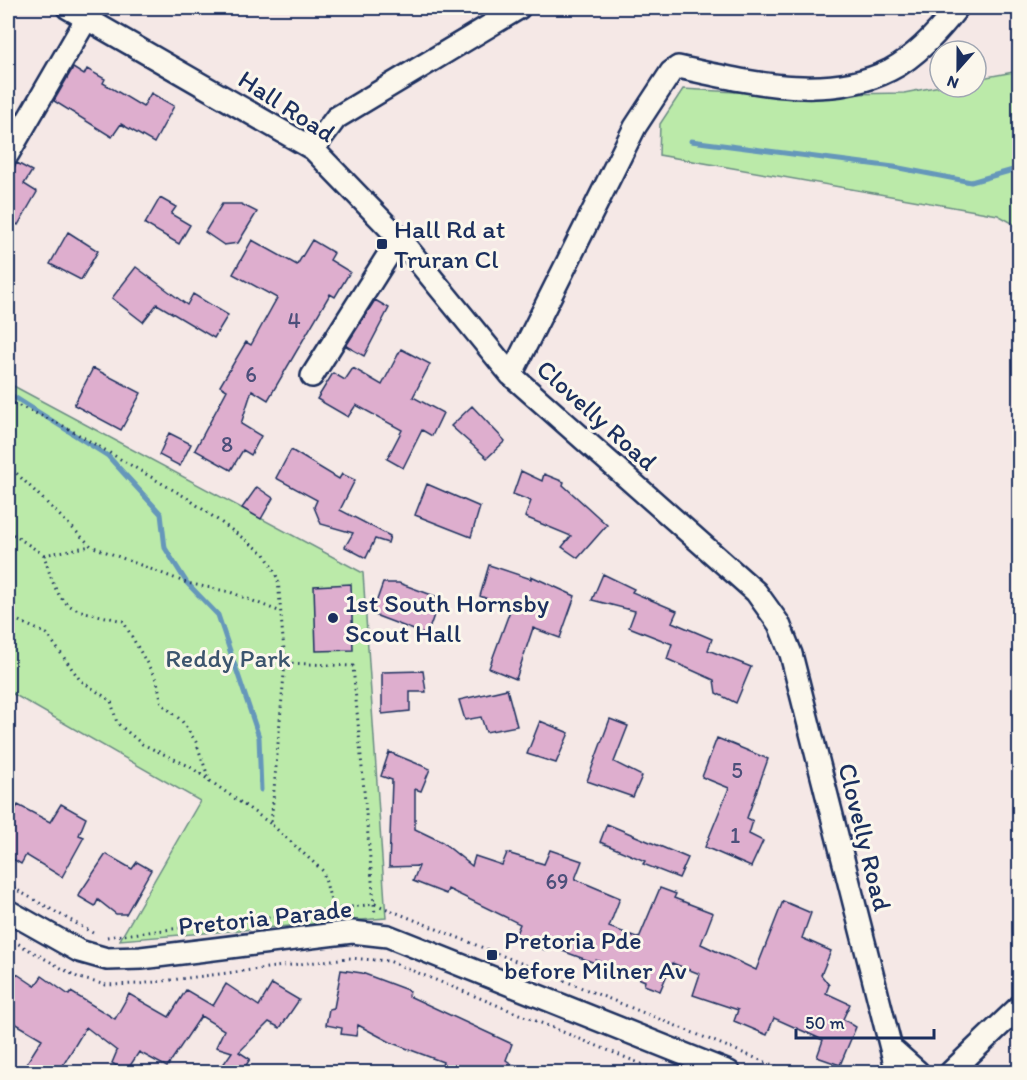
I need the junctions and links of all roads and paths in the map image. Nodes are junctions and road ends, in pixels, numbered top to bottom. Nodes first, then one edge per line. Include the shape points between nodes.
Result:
1 (519, 8) edge
2 (957, 8) edge
3 (77, 13) edge
4 (313, 149) junction
5 (8, 154) edge
6 (399, 238) junction
7 (511, 375) junction
8 (312, 376) dead end
9 (8, 401) edge
10 (8, 465) edge
11 (8, 531) edge
12 (91, 546) junction
13 (44, 555) junction
14 (280, 612) junction
15 (8, 616) edge
16 (285, 663) junction
17 (210, 782) junction
18 (271, 824) junction
19 (333, 909) dead end
20 (8, 911) edge
21 (378, 934) junction
22 (8, 938) edge
23 (1020, 1005) edge
24 (891, 1048) junction
25 (661, 1072) edge
26 (729, 1072) edge
27 (897, 1072) edge
28 (918, 1072) edge
29 (951, 1072) edge

1 - 4 street via 336,118
2 - 7 street, Clovelly Road via 920,48 891,69 862,80 789,87 678,67 671,72 635,127
3 - 4 street, Hall Road
3 - 5 street
4 - 6 street, Hall Road
6 - 7 street, Hall Road
6 - 8 street
7 - 24 street, Clovelly Road via 756,592 779,624 793,665
9 - 14 path via 62,425 187,498 245,538 265,554 278,579
10 - 12 path
11 - 13 path
12 - 13 path
12 - 14 path via 187,583 230,592
13 - 17 path via 54,590 69,608 123,621 157,681 162,704 182,721 196,742
14 - 16 path
15 - 17 path via 46,634 80,680 111,701 117,723 142,744 189,766
16 - 18 path
16 - 21 path via 353,666
17 - 18 path
18 - 19 path via 323,871
20 - 21 street, Pretoria Parade via 79,951 107,959 352,932
21 - 26 street, Pretoria Parade
22 - 25 path, Pretoria Parade via 79,978 105,985 348,958 389,961
23 - 29 street
24 - 27 street, Clovelly Road
24 - 28 street

